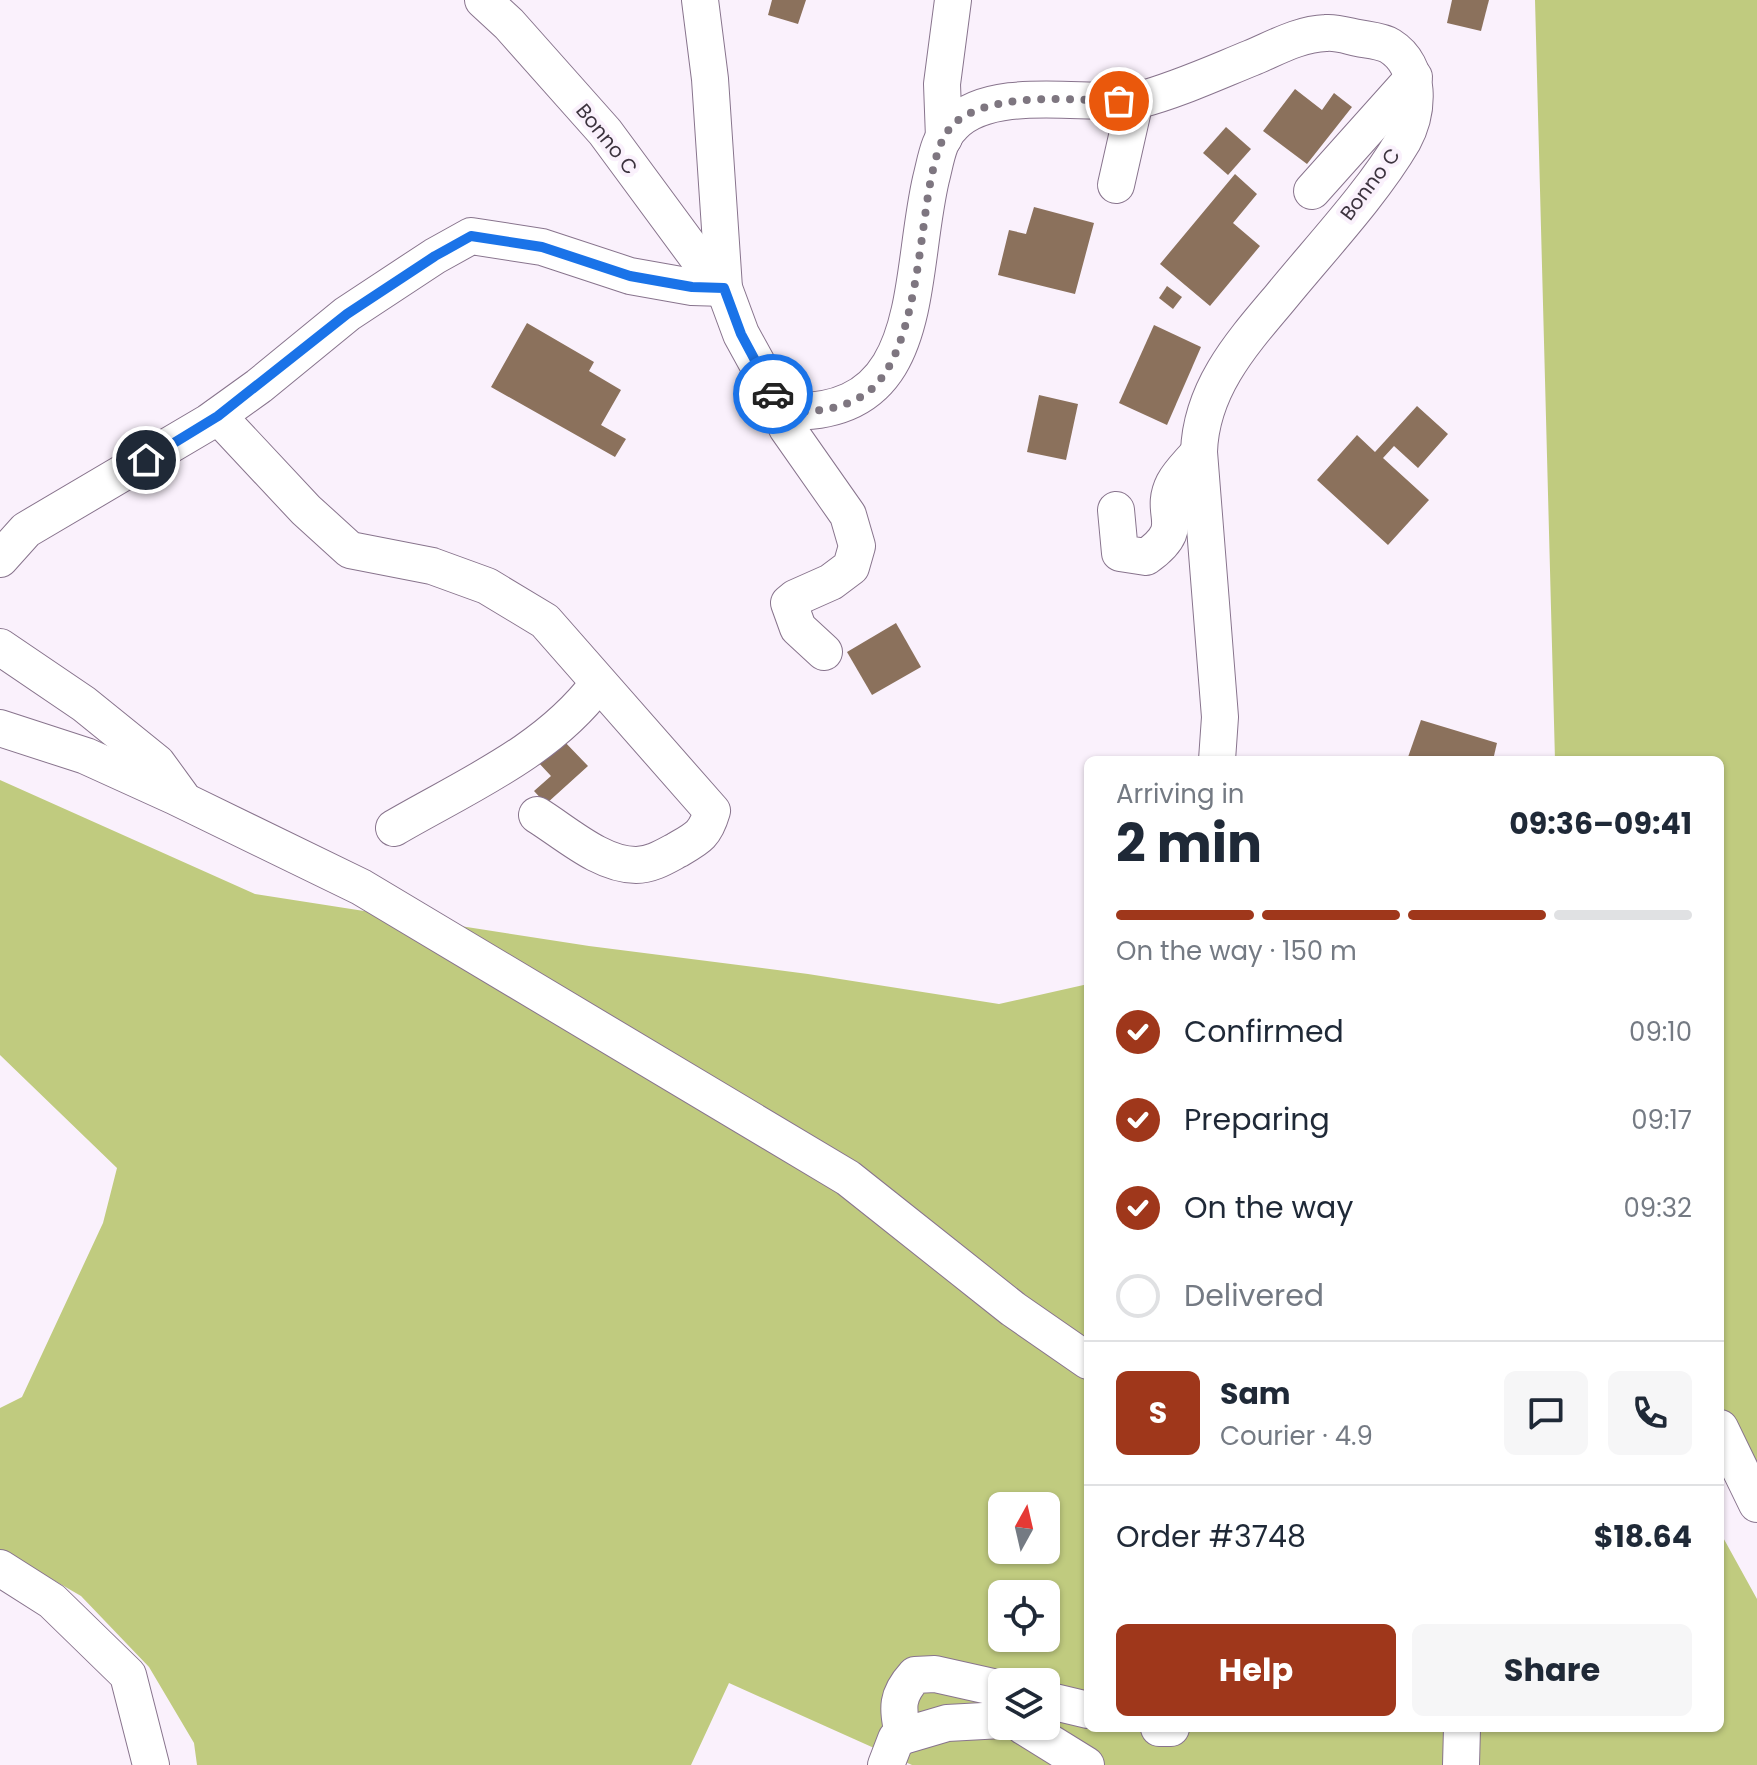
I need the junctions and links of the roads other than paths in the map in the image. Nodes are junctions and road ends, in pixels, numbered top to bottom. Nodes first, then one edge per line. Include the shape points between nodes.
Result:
1 (483, 0) edge
2 (700, 0) edge
3 (953, 0) edge
4 (1414, 77) junction
5 (1135, 101) junction
6 (944, 138) junction
7 (1116, 185) dead end
8 (1312, 191) dead end
9 (722, 288) junction
10 (780, 411) junction
11 (218, 416) junction
12 (1199, 452) junction
13 (1116, 510) dead end
14 (0, 559) edge
15 (0, 647) edge
16 (824, 652) dead end
17 (598, 684) junction
18 (0, 728) edge
19 (1217, 756) edge
20 (184, 801) junction
21 (537, 815) dead end
22 (394, 828) dead end
23 (1084, 1358) edge
24 (1724, 1436) edge
25 (1757, 1504) edge
26 (0, 1568) edge
27 (988, 1686) edge
28 (1060, 1703) edge
29 (1084, 1709) edge
30 (988, 1721) edge
31 (1462, 1732) edge
32 (1046, 1740) edge
33 (894, 1750) edge
34 (151, 1765) edge
35 (1086, 1765) edge
36 (1461, 1765) edge

1 - 9 street, Bonno C via 605,132
2 - 9 street via 724,260
3 - 6 street via 942,84
4 - 5 street via 1388,44 1328,32 1298,37
4 - 8 street
4 - 12 street, Bonno C via 1415,108 1404,140 1217,379 1200,431
5 - 6 street via 1001,102 962,117
5 - 7 street
6 - 10 street via 929,190 907,321 892,364 880,381 853,401 828,409
9 - 10 street
9 - 11 street via 630,276 542,247 471,236 347,314
10 - 16 street via 848,515 857,546 851,567 789,603 798,628
11 - 14 street via 26,530
11 - 17 street via 350,550 432,566 487,586 545,621
12 - 13 street via 1174,483 1169,502 1172,529 1162,546 1146,557 1120,553
12 - 19 street, Bonno C via 1220,717
15 - 20 street via 84,704 157,763
17 - 21 street via 712,811 707,829 660,860 635,865 604,857
17 - 22 street via 545,740
18 - 20 street via 86,756
20 - 23 street via 361,887 848,1178
24 - 25 street
26 - 34 street via 52,1601 128,1675
27 - 33 street via 915,1675 897,1705
28 - 29 street
30 - 33 street via 947,1723
31 - 36 street
32 - 35 street

